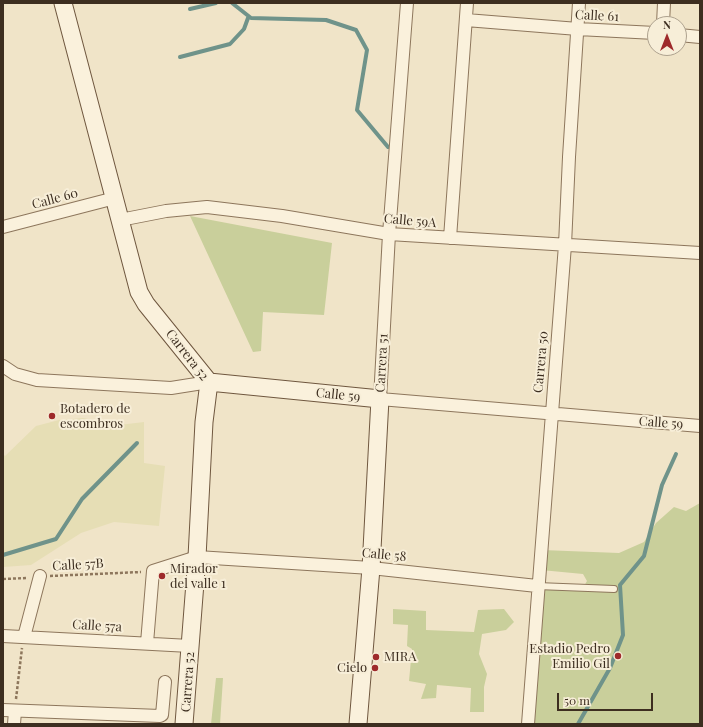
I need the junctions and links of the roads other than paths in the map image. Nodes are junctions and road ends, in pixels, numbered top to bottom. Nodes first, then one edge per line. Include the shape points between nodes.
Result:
1 (63, 3) edge
2 (407, 3) edge
3 (467, 3) edge
4 (579, 3) edge
5 (664, 3) edge
6 (663, 16) edge
7 (466, 20) junction
8 (578, 30) junction
9 (647, 33) edge
10 (687, 36) edge
11 (700, 37) edge
12 (115, 198) junction
13 (120, 220) junction
14 (3, 227) edge
15 (389, 234) junction
16 (450, 238) junction
17 (565, 245) junction
18 (700, 253) edge
19 (3, 366) edge
20 (209, 382) junction
21 (380, 399) junction
22 (551, 415) junction
23 (700, 426) edge
24 (197, 557) junction
25 (371, 568) junction
26 (40, 576) road end
27 (537, 586) junction
28 (614, 589) dead end
29 (3, 636) edge
30 (24, 636) junction
31 (147, 643) junction
32 (190, 646) junction
33 (164, 682) dead end
34 (9, 711) edge
35 (88, 719) edge
36 (14, 724) edge
37 (184, 724) edge
38 (189, 724) edge
39 (358, 724) edge
40 (528, 724) edge

1 - 12 main road, Carrera 52
2 - 15 street, Carrera 51
3 - 7 street
4 - 8 street, Carrera 50
5 - 6 street
7 - 8 street, Calle 61
7 - 16 street
8 - 9 street, Calle 61
8 - 17 street, Carrera 50
10 - 11 street
12 - 13 main road, Carrera 52
12 - 14 street, Calle 60
13 - 15 street, Calle 59A via 166,211 207,207 282,216
13 - 20 main road, Carrera 52 via 139,292
15 - 16 street, Calle 59A
15 - 21 street, Carrera 51
16 - 17 street, Calle 59A
17 - 18 street, Calle 59A
17 - 22 street, Carrera 50
19 - 20 street, Calle 59 via 15,374 37,380 171,388
20 - 21 main road, Calle 59
20 - 24 main road, Carrera 52 via 204,422
21 - 22 street, Calle 59
21 - 25 main road, Carrera 51
22 - 23 street, Calle 59
22 - 27 street, Carrera 50
24 - 25 street, Calle 58
24 - 31 street, Calle 58 via 154,571
24 - 32 main road, Carrera 52
25 - 27 street, Calle 58
25 - 39 main road, Carrera 51
26 - 30 street
27 - 28 lane, Calle 58
27 - 40 street, Carrera 50
29 - 30 street, Calle 57a
30 - 31 street, Calle 57a
31 - 32 street, Calle 57a
32 - 37 main road, Carrera 52
33 - 35 street via 160,716
34 - 35 street
34 - 36 street
37 - 38 street

